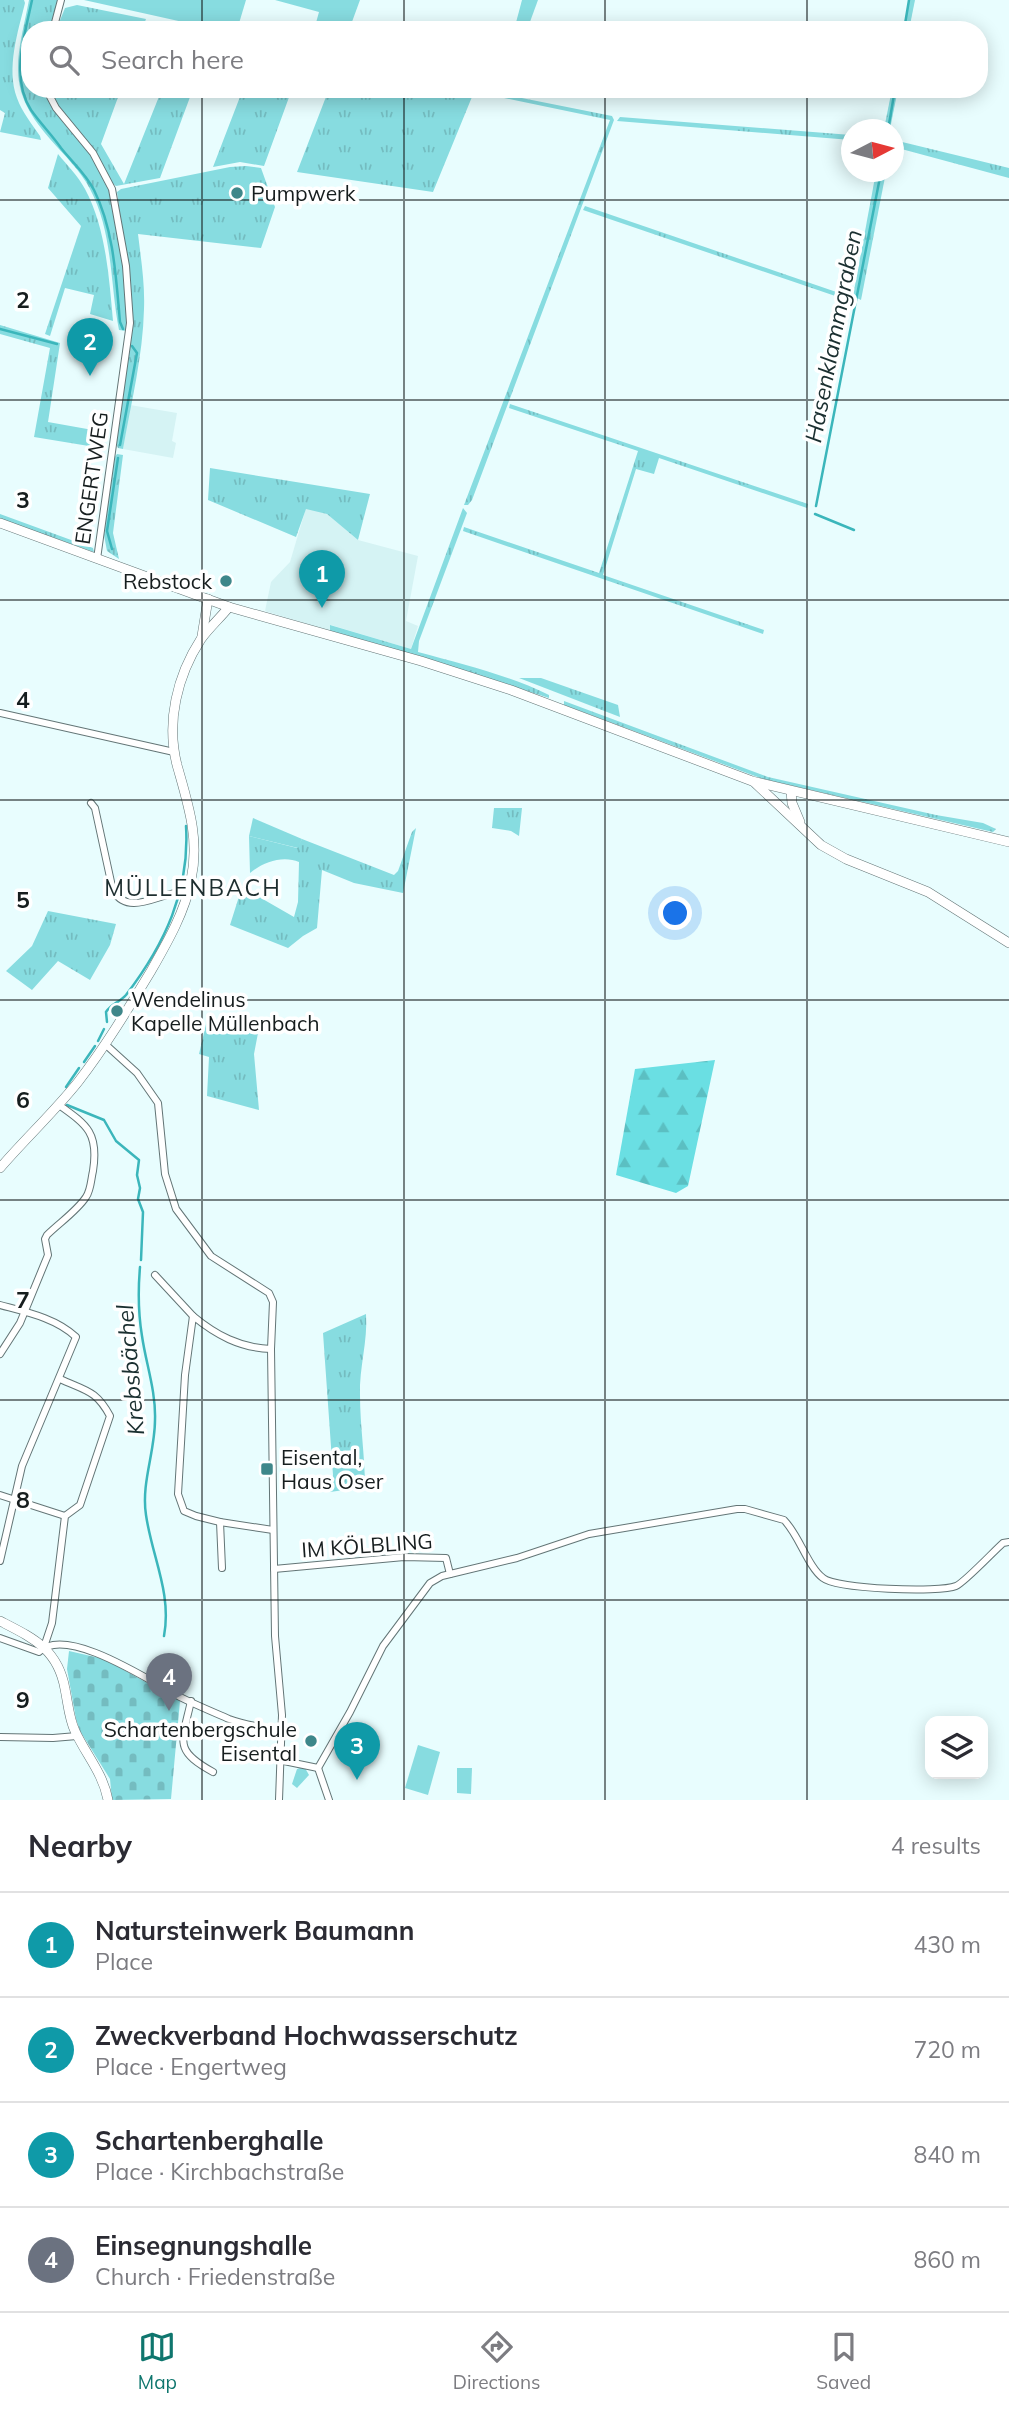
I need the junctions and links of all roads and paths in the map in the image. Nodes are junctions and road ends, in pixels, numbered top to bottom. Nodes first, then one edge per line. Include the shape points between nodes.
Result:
1 (61, 0) edge
2 (55, 21) edge
3 (51, 98) edge
4 (0, 523) edge
5 (97, 559) junction
6 (208, 600) junction
7 (229, 607) junction
8 (202, 638) junction
9 (0, 713) edge
10 (174, 752) junction
11 (752, 781) junction
12 (790, 790) junction
13 (91, 803) dead end
14 (802, 826) junction
15 (1009, 842) edge
16 (183, 892) junction
17 (1009, 943) edge
18 (105, 1044) junction
19 (59, 1105) junction
20 (0, 1168) edge
21 (155, 1275) dead end
22 (0, 1305) edge
23 (24, 1311) junction
24 (193, 1316) junction
25 (271, 1349) junction
26 (0, 1354) edge
27 (60, 1379) junction
28 (0, 1496) edge
29 (13, 1500) junction
30 (65, 1516) junction
31 (220, 1522) junction
32 (273, 1530) junction
33 (1009, 1542) edge
34 (0, 1561) edge
35 (222, 1568) dead end
36 (274, 1569) junction
37 (450, 1574) junction
38 (0, 1621) edge
39 (0, 1637) edge
40 (44, 1647) junction
41 (191, 1701) junction
42 (281, 1731) junction
43 (77, 1736) junction
44 (0, 1737) edge
45 (279, 1760) junction
46 (318, 1768) junction
47 (213, 1772) dead end
48 (108, 1800) edge
49 (279, 1800) edge
50 (329, 1800) edge

1 - 2 street
3 - 5 street, ENGERTWEG via 93,152 112,189 126,266 130,323
4 - 5 street
5 - 6 street
6 - 7 street
6 - 8 street
7 - 8 street
7 - 11 street via 468,676
8 - 10 street via 176,699
9 - 10 street
10 - 16 street via 192,816 194,854
11 - 12 street
11 - 14 street
12 - 14 street
12 - 15 street
13 - 16 street via 118,899 135,903
14 - 17 street via 821,845 928,892
16 - 18 street via 163,950
18 - 19 street
18 - 25 street via 137,1073 158,1103 165,1174 176,1209 211,1256 269,1293 273,1302
19 - 20 street
19 - 23 street via 84,1123 95,1156 85,1199 45,1239 48,1255
21 - 24 street
22 - 23 street
23 - 26 street
23 - 27 street via 66,1328 76,1338
24 - 25 street via 229,1340
24 - 31 street via 178,1494 184,1511
25 - 32 street
27 - 29 street via 22,1466
27 - 30 street via 101,1400 110,1416 80,1504
28 - 29 street
29 - 30 street
29 - 34 street
30 - 40 street via 52,1623
31 - 32 street
31 - 35 street
32 - 36 street
33 - 37 street via 956,1586 855,1587 821,1577 784,1520 737,1509 589,1534
36 - 37 street, IM KÖLBLING via 404,1557 446,1558
36 - 42 street
37 - 46 street via 430,1583 383,1646
38 - 40 street
39 - 40 street via 39,1652
40 - 41 street via 54,1643 84,1649
40 - 43 street via 59,1668
41 - 42 street via 230,1719
41 - 47 street via 184,1748
42 - 45 street
43 - 44 street
43 - 48 street via 99,1772
45 - 46 street
45 - 49 street
46 - 50 street

